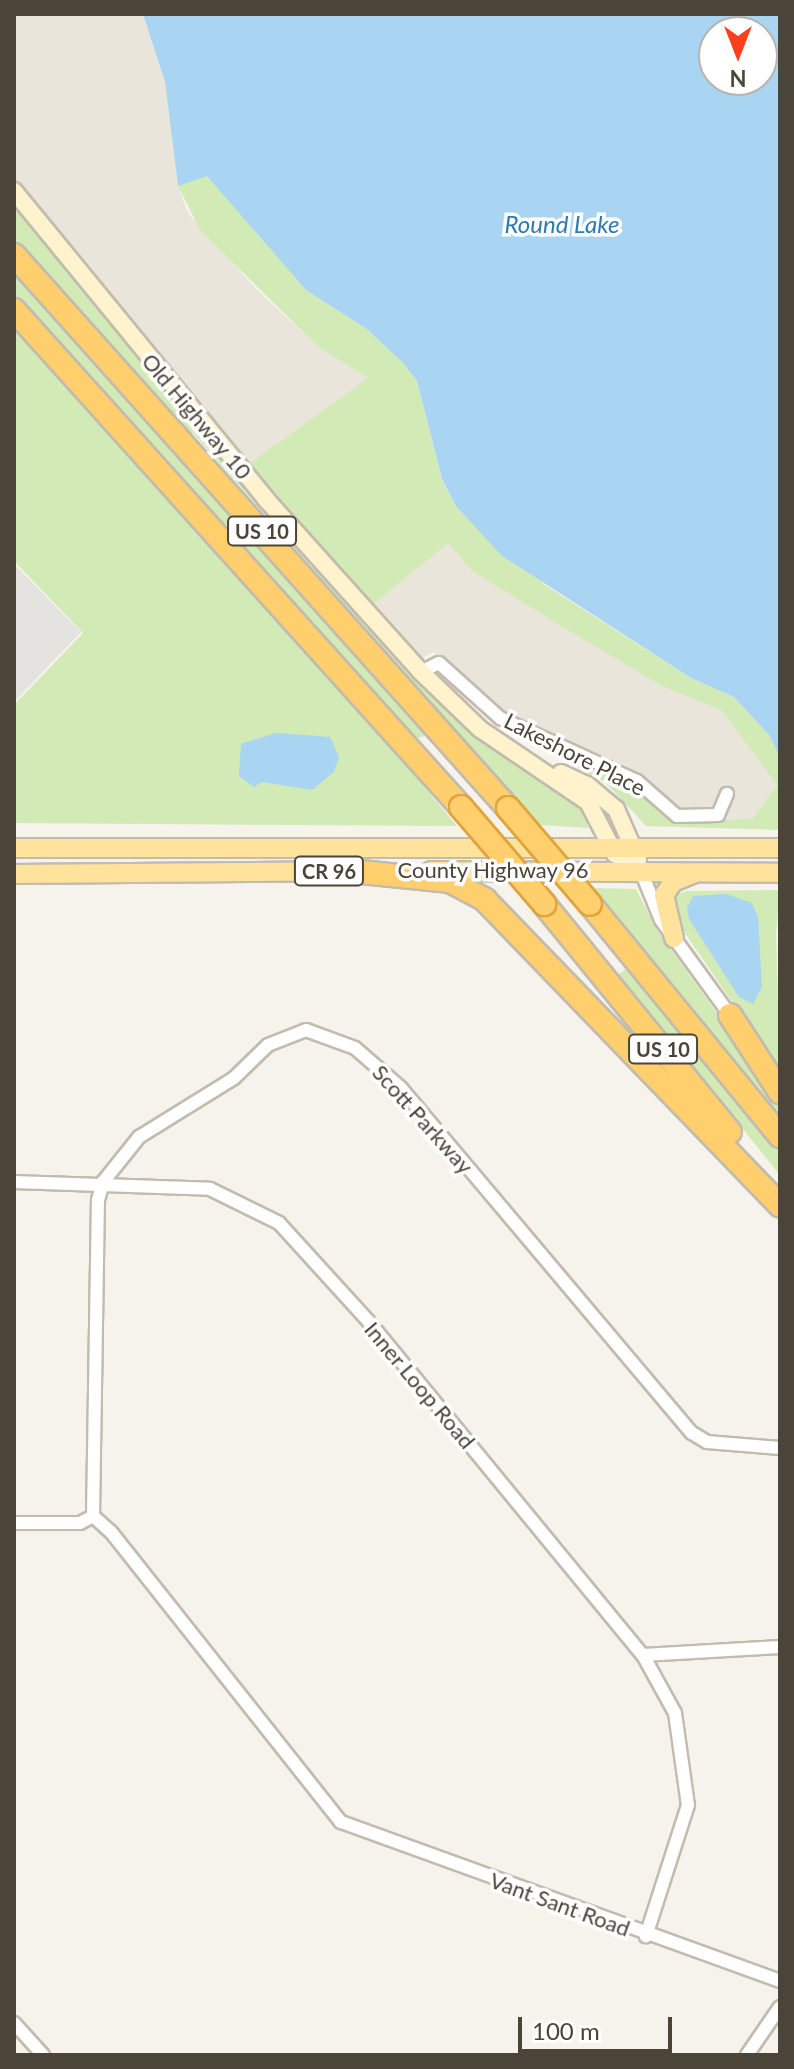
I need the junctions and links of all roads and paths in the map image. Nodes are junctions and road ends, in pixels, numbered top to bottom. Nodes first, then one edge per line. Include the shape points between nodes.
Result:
1 (14, 191) edge
2 (14, 255) edge
3 (14, 310) edge
4 (421, 672) junction
5 (529, 763) junction
6 (727, 794) dead end
7 (611, 846) junction
8 (634, 847) junction
9 (14, 848) edge
10 (780, 848) edge
11 (640, 869) junction
12 (351, 871) junction
13 (712, 871) junction
14 (780, 873) edge
15 (14, 874) edge
16 (674, 938) junction
17 (730, 1015) junction
18 (780, 1078) edge
19 (780, 1092) edge
20 (780, 1136) edge
21 (14, 1182) edge
22 (103, 1182) junction
23 (780, 1195) edge
24 (780, 1206) edge
25 (780, 1448) edge
26 (93, 1516) junction
27 (14, 1523) edge
28 (780, 1647) edge
29 (643, 1655) junction
30 (646, 1936) junction
31 (780, 1981) edge
32 (780, 2007) edge
33 (14, 2023) edge
34 (43, 2055) edge
35 (747, 2055) edge

1 - 4 street, Old Highway 10 via 255,487
2 - 20 highway, US 10, bridge via 508,808
3 - 23 highway, US 10, bridge via 461,807
4 - 5 street, Old Highway 10 via 480,729
4 - 6 street, Lakeshore Place via 439,663 500,718 637,781 677,816 718,815
5 - 7 street, Old Highway 10 via 588,802
5 - 8 street, Old Highway 10 via 600,794 621,817
7 - 8 main road, County Highway 96 / CR 96
7 - 9 main road, County Highway 96 / CR 96
7 - 11 street, Old Highway 10
8 - 10 main road, County Highway 96 / CR 96
8 - 11 street, Old Highway 10
11 - 12 main road, County Highway 96 / CR 96
11 - 13 main road, County Highway 96 / CR 96
11 - 16 street
12 - 15 main road, County Highway 96 / CR 96
12 - 24 highway via 450,881 485,900
13 - 14 main road, County Highway 96 / CR 96
13 - 16 main road via 690,873 665,890 664,911
16 - 17 street
17 - 18 street
17 - 19 highway
21 - 22 street, Inner Loop Road
22 - 25 street, Scott Parkway via 139,1137 234,1078 256,1053 283,1036 317,1030 355,1048 401,1088 692,1433 707,1442
22 - 26 street via 98,1200
22 - 29 street, Inner Loop Road via 210,1189 279,1223 369,1322
26 - 27 street via 80,1523
26 - 30 street, Vant Sant Road via 341,1822
28 - 29 street
29 - 30 street, Inner Loop Road via 675,1713 688,1805
30 - 31 street, Vant Sant Road
32 - 35 street
33 - 34 street

